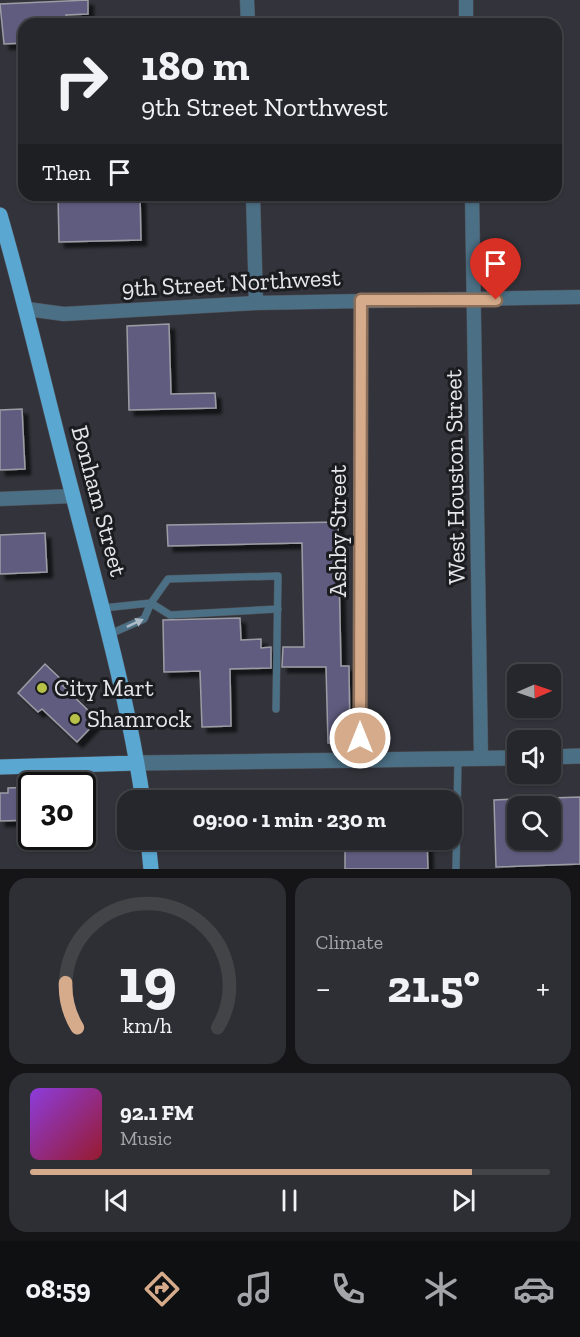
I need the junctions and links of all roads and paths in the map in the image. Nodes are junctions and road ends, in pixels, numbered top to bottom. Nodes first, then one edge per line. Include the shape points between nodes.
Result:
1 (247, 0) edge
2 (466, 0) edge
3 (248, 18) edge
4 (466, 18) edge
5 (253, 201) edge
6 (472, 201) edge
7 (0, 215) edge
8 (580, 297) edge
9 (361, 300) junction
10 (475, 300) junction
11 (256, 303) junction
12 (27, 309) junction
13 (73, 496) junction
14 (0, 500) edge
15 (151, 603) junction
16 (103, 608) junction
17 (278, 609) junction
18 (110, 634) junction
19 (276, 709) dead end
20 (580, 756) edge
21 (561, 757) edge
22 (507, 758) edge
23 (458, 759) junction
24 (481, 759) junction
25 (360, 761) junction
26 (137, 763) junction
27 (0, 767) edge
28 (141, 790) edge
29 (149, 850) edge
30 (151, 869) edge
31 (456, 869) edge

1 - 3 street
2 - 4 street
5 - 11 street
6 - 10 street, West Houston Street
7 - 12 main road, Bonham Street
8 - 10 street, 9th Street Northwest
9 - 10 street, 9th Street Northwest
9 - 11 street, 9th Street Northwest
9 - 25 street, Ashby Street
10 - 24 street, West Houston Street
11 - 12 street, 9th Street Northwest via 64,314
12 - 13 main road, Bonham Street
13 - 14 street
13 - 16 main road, Bonham Street
15 - 16 lane
15 - 17 lane via 170,615
15 - 17 lane via 168,579 278,576
18 -> 15 lane via 144,620
16 - 18 main road, Bonham Street
17 - 19 lane
18 - 26 main road, Bonham Street
20 - 21 street
22 - 24 street
23 - 24 street
23 - 25 street
23 - 31 lane
25 - 26 street
26 - 27 main road
26 - 28 main road, Bonham Street
29 - 30 main road

